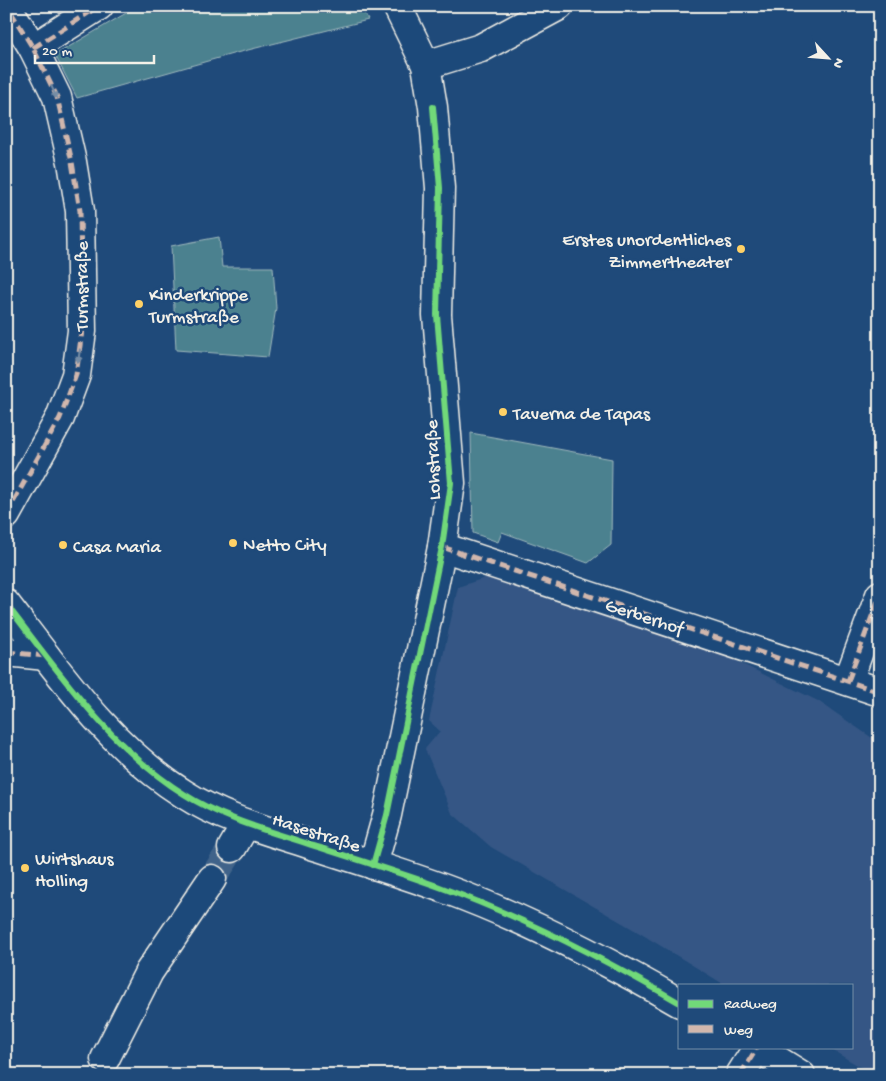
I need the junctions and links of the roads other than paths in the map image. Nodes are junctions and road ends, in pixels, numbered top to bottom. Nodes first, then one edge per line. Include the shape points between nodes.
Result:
1 (7, 6) edge
2 (99, 6) edge
3 (397, 6) edge
4 (559, 6) edge
5 (33, 48) junction
6 (426, 65) junction
7 (6, 515) edge
8 (442, 547) junction
9 (880, 595) edge
10 (6, 604) edge
11 (6, 652) edge
12 (46, 656) junction
13 (848, 681) junction
14 (880, 692) edge
15 (246, 824) junction
16 (232, 848) tunnel mouth
17 (373, 865) junction
18 (212, 879) tunnel mouth
19 (678, 1002) edge
20 (757, 1048) edge
21 (105, 1059) dead end
22 (740, 1075) edge
23 (801, 1075) edge

1 - 5 street, Turmstraße
2 - 5 street
3 - 6 street, Lohstraße
4 - 6 street via 481,48
5 -> 7 street, Turmstraße via 56,97 72,162 80,211 82,331 76,375 60,418
6 - 8 street, Lohstraße via 440,188 437,315 450,483
8 - 13 street, Gerberhof
8 - 17 street, Lohstraße
9 - 13 street
10 - 12 street, Hasestraße
11 - 12 street
12 - 15 street, Hasestraße via 107,730 150,769 185,795
13 - 14 street, Gerberhof
15 - 16 street
15 - 17 street, Hasestraße
17 - 19 street, Hasestraße via 446,889 534,925
18 - 21 street via 149,972
20 - 22 street
20 - 23 street

